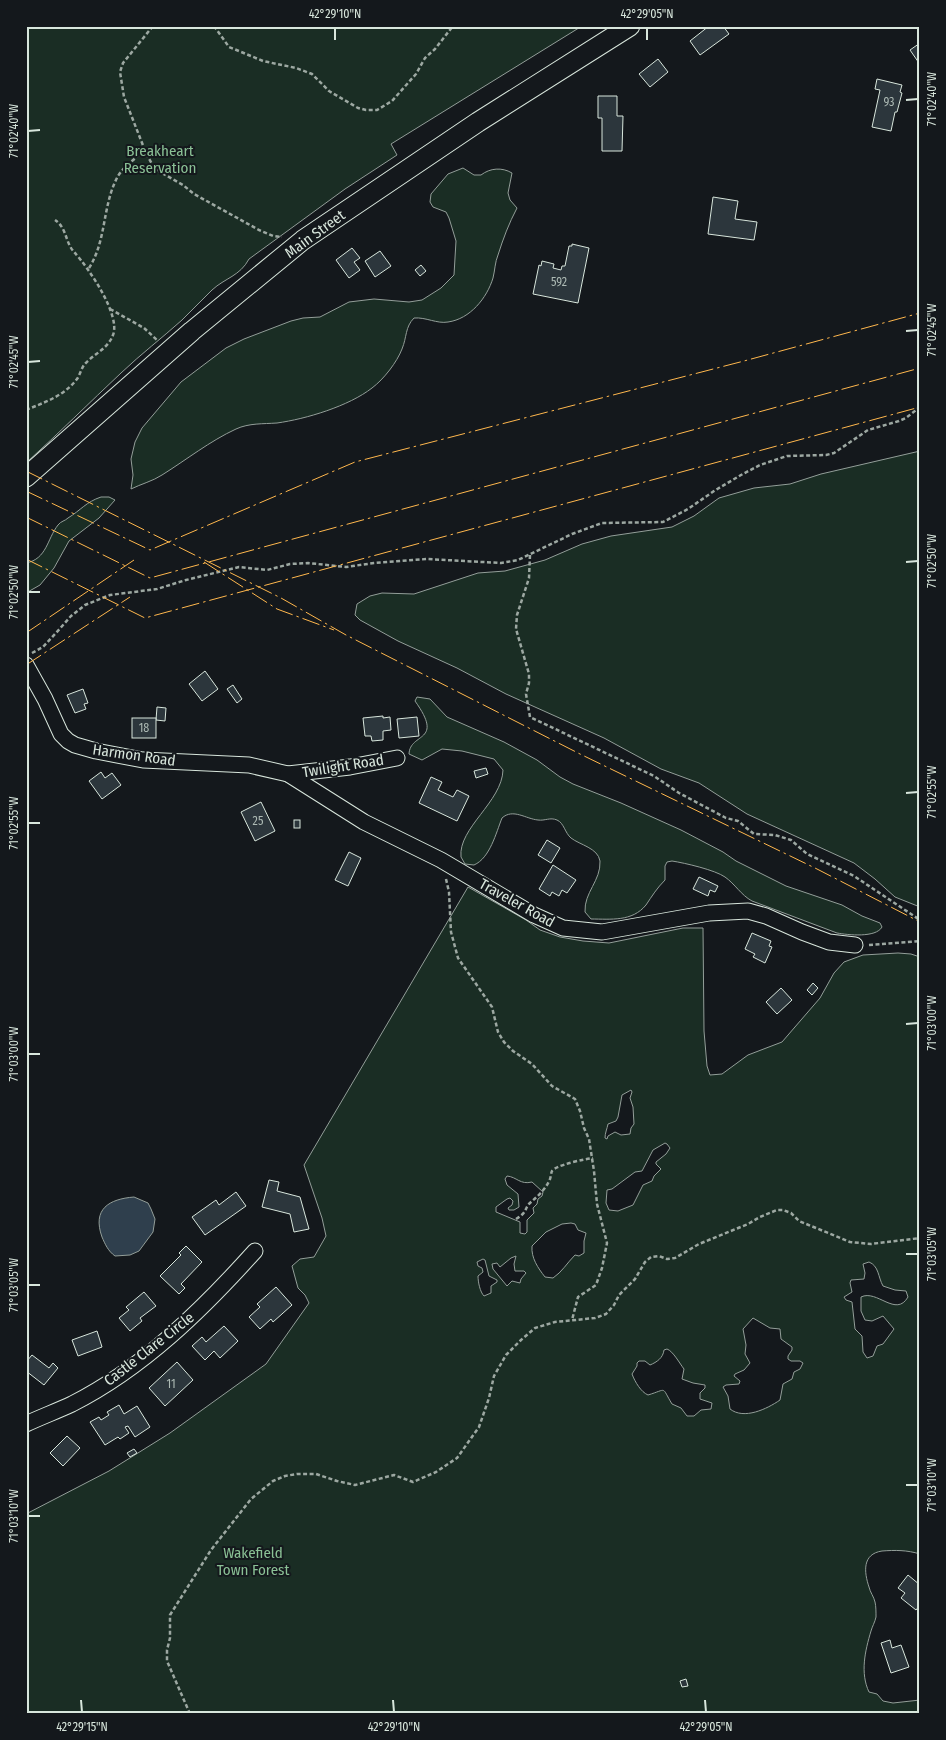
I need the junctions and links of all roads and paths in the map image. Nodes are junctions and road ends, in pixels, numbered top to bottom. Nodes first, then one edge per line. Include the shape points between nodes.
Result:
1 (153, 26) edge
2 (214, 26) edge
3 (453, 26) edge
4 (630, 26) edge
5 (145, 149) junction
6 (55, 220) dead end
7 (302, 240) junction
8 (88, 268) junction
9 (109, 308) junction
10 (170, 351) junction
11 (920, 407) edge
12 (26, 410) edge
13 (26, 477) edge
14 (530, 555) junction
15 (26, 657) edge
16 (26, 665) edge
17 (396, 758) dead end
18 (288, 774) junction
19 (441, 860) junction
20 (920, 920) edge
21 (920, 941) edge
22 (855, 945) joint
23 (593, 1158) junction
24 (516, 1219) dead end
25 (920, 1238) edge
26 (255, 1252) dead end
27 (572, 1320) junction
28 (26, 1424) edge
29 (190, 1714) edge

1 - 5 path via 123,63 120,72 124,97
2 - 3 path via 234,50 312,74 329,91 358,108 377,110 392,102
4 - 7 main road, Main Street via 478,122
5 - 7 path via 160,172 194,194 273,236
5 - 8 path via 117,178 100,244
6 - 8 path via 64,231 70,247
7 - 10 main road, Main Street
8 - 9 path
9 - 10 path via 144,328
9 - 12 path via 114,327 112,338 84,365 78,378 66,389 49,402
10 - 13 main road, Main Street
11 - 14 path via 906,418 868,430 834,453 787,456 760,465 664,522 602,523
14 - 15 path via 501,563 427,560 346,567 308,563 267,570 239,566 157,589 110,595 85,604 43,647
14 - 20 path via 529,578 516,629 529,674 526,694 530,716 654,776 679,793 738,821 754,834 791,840 807,854 854,876
16 - 18 street, Harmon Road via 61,734 75,745 144,760 249,764
17 - 18 street, Twilight Road
18 - 19 street, Traveler Road via 364,822
19 - 22 street, Traveler Road via 534,915 563,928 602,932 709,913 748,911 829,942
19 - 23 path via 458,958 492,1007 504,1042 532,1064 552,1086 575,1099
21 - 22 path
23 - 24 path via 579,1159 552,1171 536,1200
23 - 27 path via 597,1204 607,1243 596,1285 578,1297
25 - 27 path via 871,1244 850,1242 799,1221 791,1213 777,1210 675,1258 651,1257 606,1314
26 - 28 street, Castle Clare Circle via 209,1301 129,1368 72,1404
27 - 29 path via 535,1328 506,1355 494,1376 479,1426 457,1458 436,1472 413,1482 394,1475 355,1485 316,1474 297,1474 273,1482 251,1499 210,1550 170,1615 168,1661

